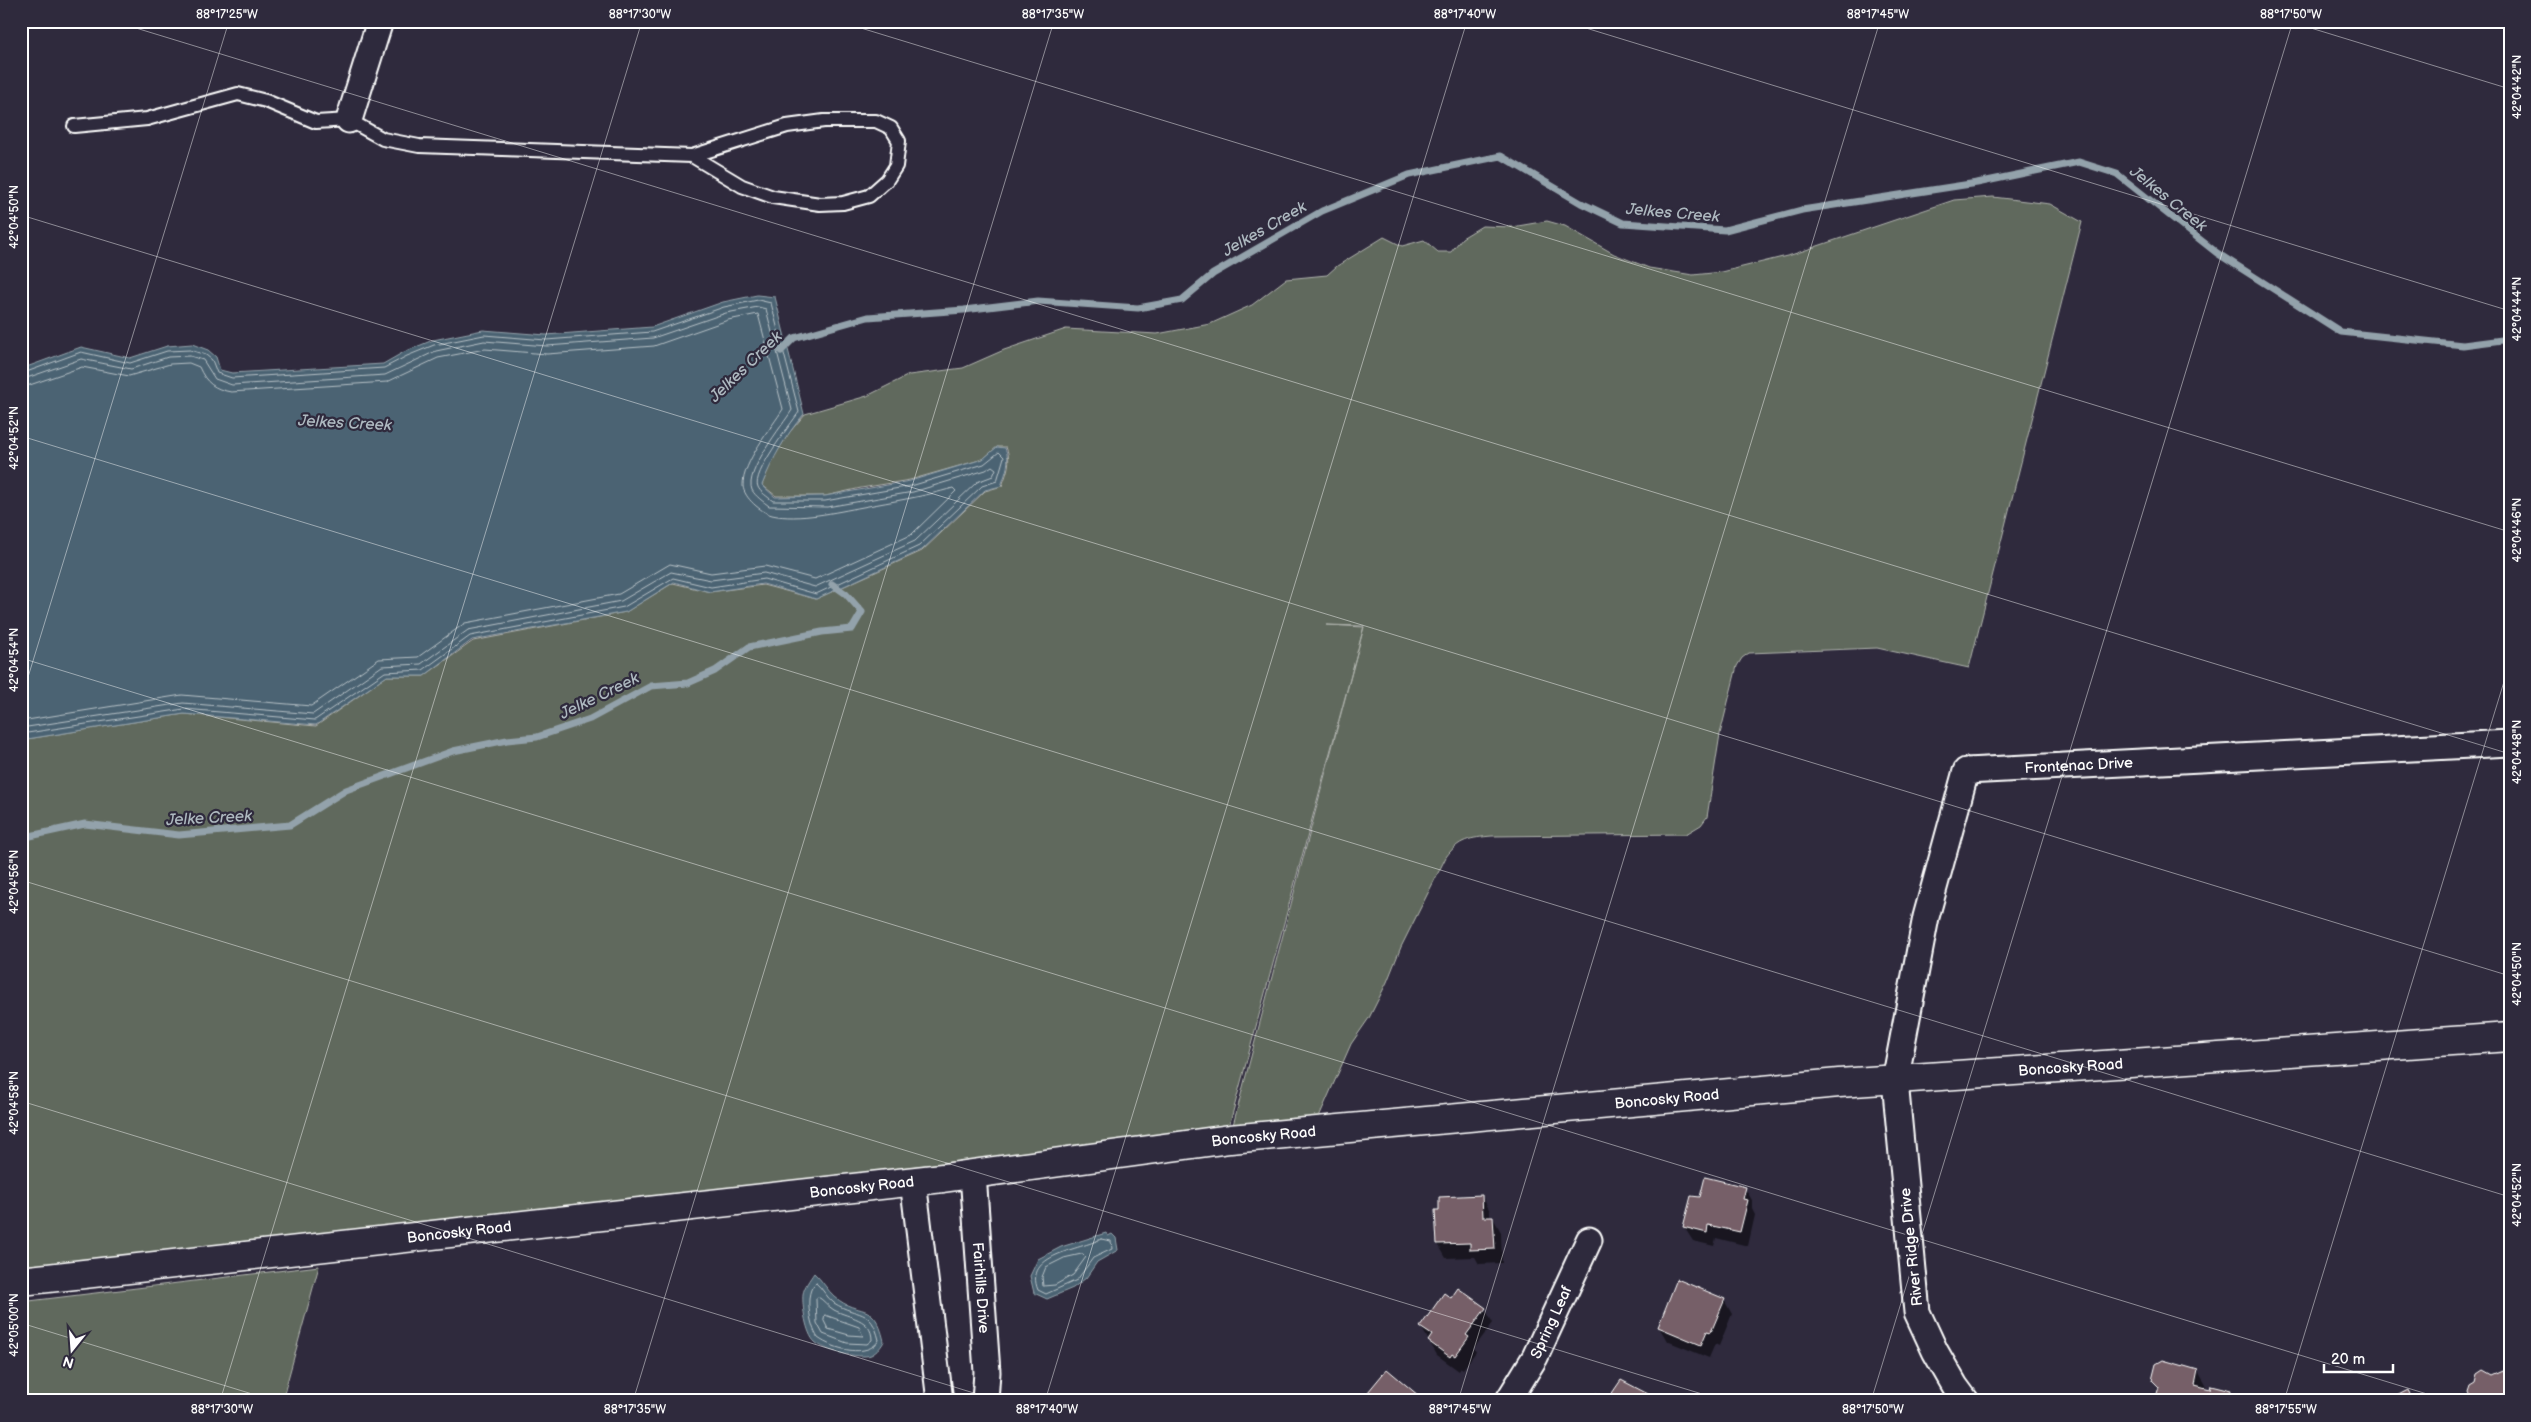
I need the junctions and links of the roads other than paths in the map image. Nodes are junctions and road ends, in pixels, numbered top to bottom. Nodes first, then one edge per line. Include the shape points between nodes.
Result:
1 (380, 21) edge
2 (349, 120) junction
3 (74, 126) dead end
4 (692, 156) junction
5 (2510, 743) edge
6 (2510, 1036) edge
7 (1895, 1081) junction
8 (973, 1174) junction
9 (913, 1181) junction
10 (1588, 1240) dead end
11 (21, 1281) edge
12 (940, 1401) edge
13 (984, 1401) edge
14 (1508, 1401) edge
15 (1966, 1401) edge

1 - 2 street
2 - 3 lane via 316,122 266,101 238,94 147,119
2 - 4 lane via 383,139 419,146
4 - 4 lane via 742,186 773,197 793,202 843,203 869,196 887,180 896,166 899,141 892,128 876,121 824,121 787,126
5 - 7 street, Frontenac Drive via 1966,771 1926,917
6 - 7 street, Boncosky Road via 2060,1066
7 - 8 street, Boncosky Road via 1839,1083 1230,1139
7 - 15 street, River Ridge Drive via 1917,1312 1935,1351
8 - 9 street, Boncosky Road
8 - 13 street, Fairhills Drive via 988,1372
9 - 11 street, Boncosky Road
9 - 12 street
10 - 14 street, Spring Leaf via 1535,1357

